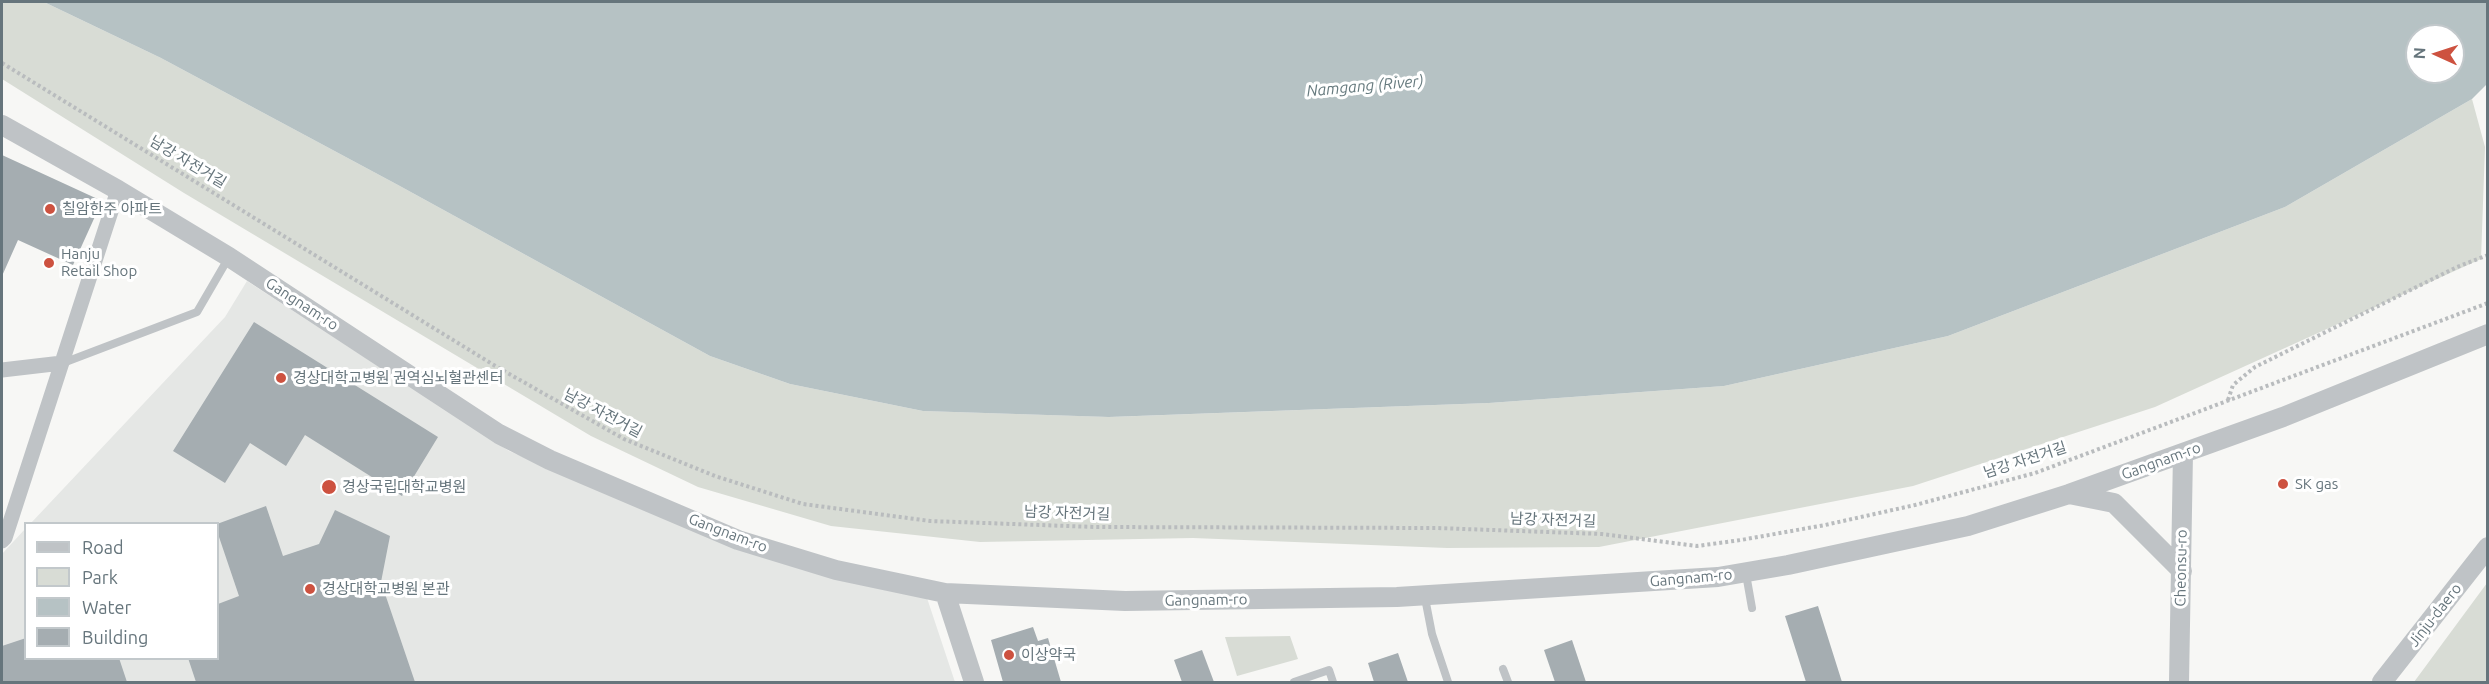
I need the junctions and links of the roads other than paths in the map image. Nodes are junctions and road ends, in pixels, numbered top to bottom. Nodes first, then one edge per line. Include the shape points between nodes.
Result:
1 (2, 125) edge
2 (118, 190) junction
3 (229, 257) junction
4 (2487, 335) edge
5 (62, 363) junction
6 (2, 370) edge
7 (2182, 453) junction
8 (2069, 494) junction
9 (2, 541) edge
10 (2487, 547) edge
11 (2182, 571) junction
12 (1746, 572) junction
13 (945, 593) junction
14 (1425, 596) junction
15 (1752, 608) dead end
16 (1503, 669) dead end
17 (974, 682) edge
18 (1294, 682) edge
19 (1333, 682) edge
20 (1448, 682) edge
21 (1508, 682) edge
22 (2179, 682) edge
23 (2382, 682) edge

1 - 2 street, Gangnam-ro
2 - 3 street, Gangnam-ro
2 - 5 street
3 - 5 lane via 196,312
3 - 13 street, Gangnam-ro via 499,434 550,460 738,540 836,570
4 - 7 street, Gangnam-ro
5 - 6 street
5 - 9 street
7 - 8 street, Gangnam-ro
7 - 11 street, Cheonsu-ro
8 - 11 street via 2114,503
8 - 12 street, Gangnam-ro via 1968,526
10 - 23 street, Jinju-daero
11 - 22 street, Cheonsu-ro
12 - 14 street, Gangnam-ro
12 - 15 lane
13 - 14 street, Gangnam-ro via 1125,601
13 - 17 street
14 - 20 lane via 1432,634
16 - 21 lane
18 - 19 lane via 1329,670

